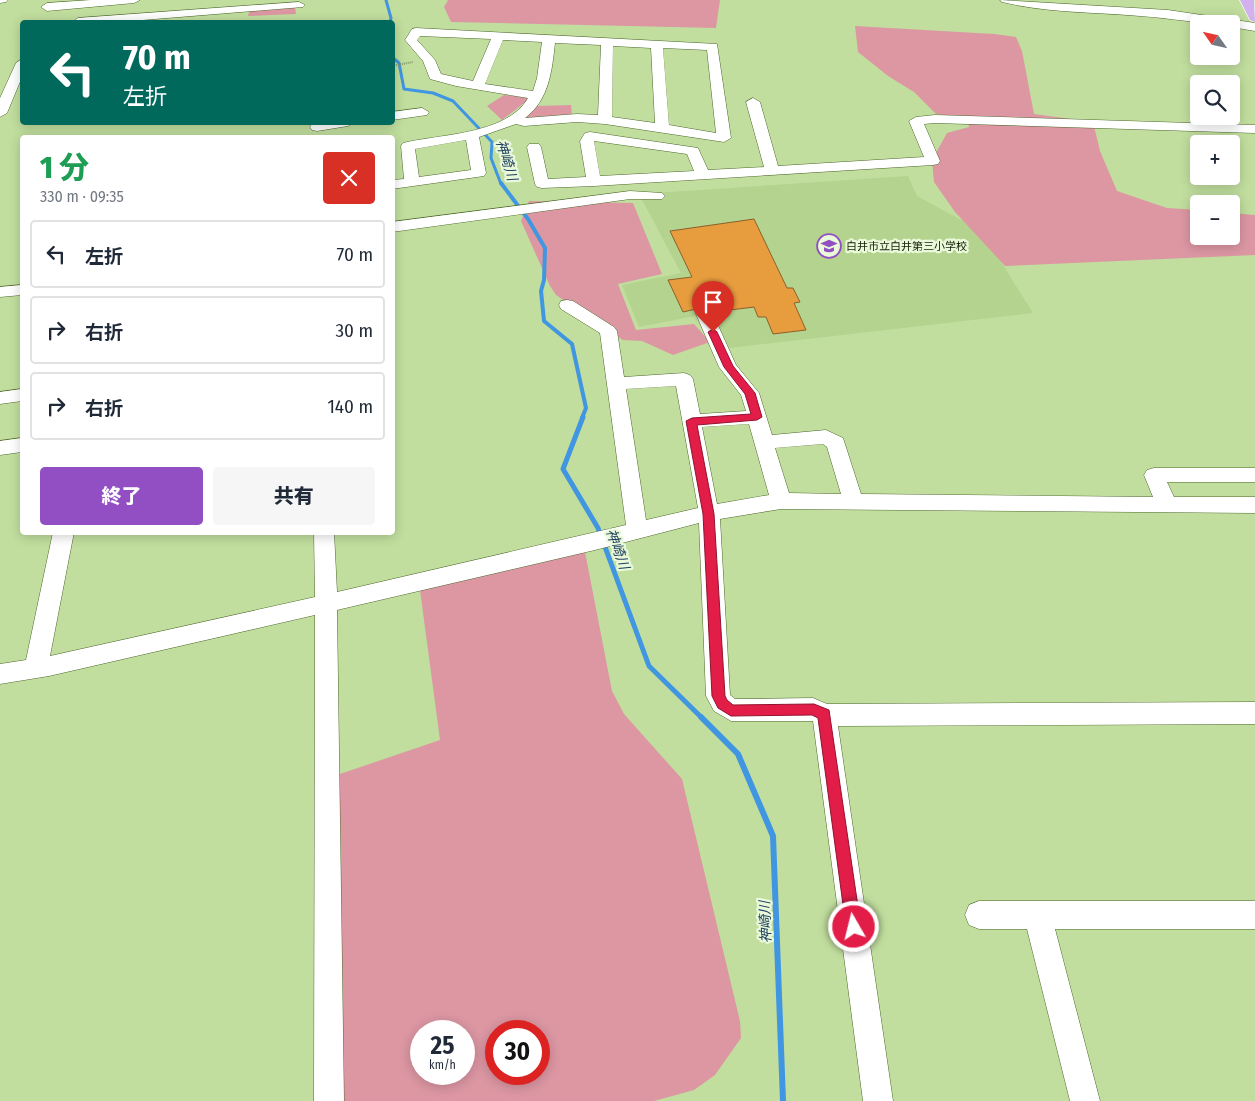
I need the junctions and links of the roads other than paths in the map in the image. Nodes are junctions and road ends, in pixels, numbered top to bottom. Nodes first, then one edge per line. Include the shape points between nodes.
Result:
1 (134, 0) edge
2 (1006, 0) edge
3 (1247, 0) edge
4 (299, 6) edge
5 (47, 7) edge
6 (1255, 17) edge
7 (106, 20) edge
8 (1255, 26) edge
9 (499, 36) junction
10 (549, 39) junction
11 (607, 42) junction
12 (657, 44) junction
13 (20, 73) edge
14 (477, 86) junction
15 (16, 91) edge
16 (538, 95) junction
17 (752, 102) dead end
18 (422, 112) dead end
19 (0, 113) edge
20 (395, 116) edge
21 (516, 119) junction
22 (605, 120) junction
23 (335, 125) edge
24 (662, 128) junction
25 (317, 129) edge
26 (1255, 129) edge
27 (472, 135) junction
28 (639, 142) junction
29 (534, 147) dead end
30 (772, 170) junction
31 (703, 175) junction
32 (648, 178) junction
33 (594, 182) junction
34 (412, 183) junction
35 (395, 186) edge
36 (657, 196) dead end
37 (395, 227) edge
38 (20, 290) edge
39 (0, 292) edge
40 (567, 305) dead end
41 (705, 314) dead end
42 (616, 384) junction
43 (20, 395) edge
44 (0, 398) edge
45 (757, 417) junction
46 (692, 421) junction
47 (764, 442) junction
48 (20, 445) edge
49 (0, 448) edge
50 (1255, 475) edge
51 (780, 501) junction
52 (853, 501) junction
53 (1167, 504) junction
54 (1255, 505) edge
55 (709, 514) junction
56 (637, 530) junction
57 (63, 535) edge
58 (324, 535) edge
59 (326, 603) junction
60 (36, 668) junction
61 (0, 674) edge
62 (1255, 713) edge
63 (824, 714) junction
64 (979, 915) dead end
65 (1037, 915) junction
66 (1255, 915) edge
67 (329, 1101) edge
68 (878, 1101) edge
69 (1085, 1101) edge

1 - 5 street
2 - 8 street via 1168,14
3 - 6 main road
4 - 7 street
9 - 10 street
9 - 14 street
9 - 14 street via 416,32 411,40 429,60 435,76
10 - 11 street
10 - 16 street via 546,69
11 - 12 street
11 - 22 street
12 - 24 street
12 - 24 street via 713,47 724,138
13 - 15 street
14 - 16 street
15 - 19 street
16 - 21 street via 532,106
17 - 30 street
18 - 20 street
21 - 22 street via 524,122 577,118
21 - 27 street
22 - 24 street
23 - 25 street
26 - 30 street via 934,119 916,121 933,161
27 - 34 street via 408,146
27 - 34 street via 479,173
28 - 31 street via 692,151
28 - 32 street
28 - 33 street via 590,136 587,141
29 - 33 street via 542,184
30 - 31 street
31 - 32 street
32 - 33 street
34 - 35 street
36 - 37 street via 630,196
38 - 39 street
40 - 42 street via 608,331
41 - 45 street via 728,367 750,393
42 - 46 street via 684,379
42 - 56 street
43 - 44 street
45 - 46 street
45 - 47 street
46 - 55 street
47 - 51 street
47 - 52 street via 826,437 836,443
48 - 49 street
50 - 53 street via 1154,475
51 - 52 street
51 - 55 street
52 - 53 street
53 - 54 street
55 - 56 street
55 - 63 street via 718,696 722,704 731,710 814,709
56 - 59 street
57 - 60 street
58 - 59 street
59 - 60 street
59 - 67 street
60 - 61 street
62 - 63 street
63 - 68 street
64 - 65 street
65 - 66 street
65 - 69 street

